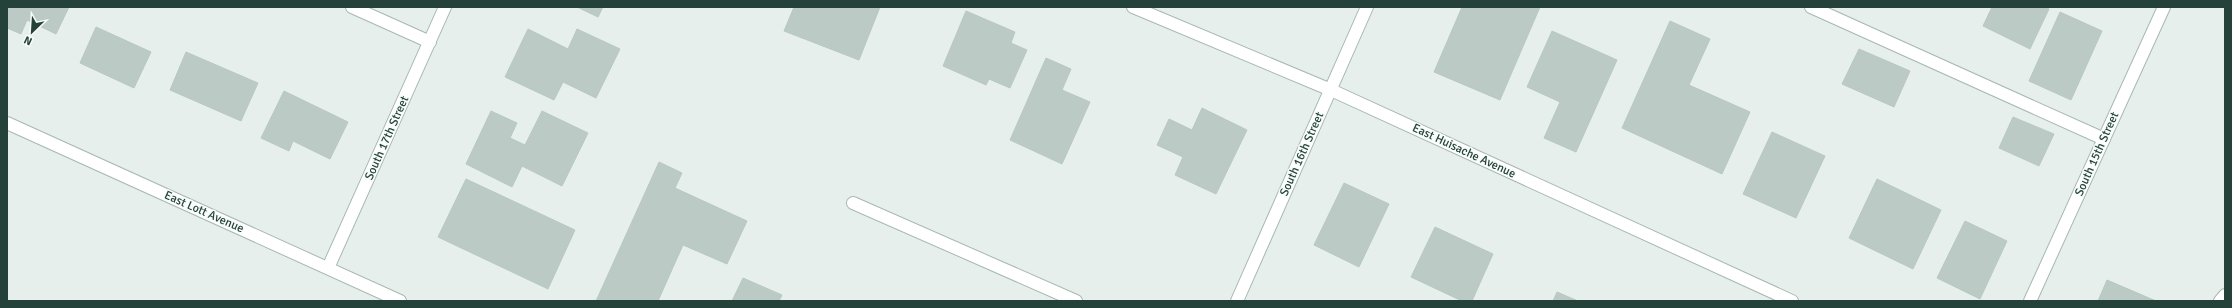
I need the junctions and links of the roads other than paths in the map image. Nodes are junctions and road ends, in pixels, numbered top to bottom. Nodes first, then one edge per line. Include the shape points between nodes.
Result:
1 (352, 7) edge
2 (445, 7) edge
3 (1133, 7) edge
4 (1367, 7) edge
5 (1811, 7) edge
6 (2164, 7) edge
7 (430, 42) junction
8 (1331, 90) junction
9 (7, 123) edge
10 (2104, 139) junction
11 (853, 203) dead end
12 (328, 268) junction
13 (2225, 295) edge
14 (400, 301) edge
15 (1076, 301) edge
16 (1237, 301) edge
17 (1792, 301) edge
18 (2030, 301) edge
19 (2220, 301) edge

1 - 7 street
2 - 7 street, South 17th Street
3 - 8 street, East Huisache Avenue
4 - 8 street, South 16th Street
5 - 10 street
6 - 10 street, South 15th Street
7 - 12 street, South 17th Street
8 - 16 street, South 16th Street
8 - 17 street, East Huisache Avenue
9 - 12 street, East Lott Avenue
10 - 18 street, South 15th Street
11 - 15 street
12 - 14 street, East Lott Avenue
13 - 19 street

